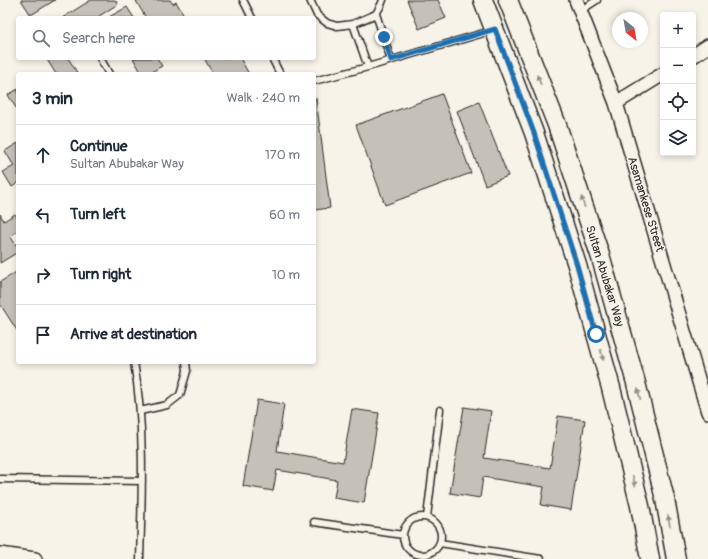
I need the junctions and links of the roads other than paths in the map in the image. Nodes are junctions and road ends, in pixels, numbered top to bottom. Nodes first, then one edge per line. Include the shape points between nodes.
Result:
1 (243, 0) edge
2 (310, 0) edge
3 (383, 0) edge
4 (483, 0) edge
5 (508, 0) edge
6 (597, 0) edge
7 (578, 5) edge
8 (376, 14) junction
9 (251, 16) edge
10 (353, 24) junction
11 (495, 29) junction
12 (708, 46) edge
13 (696, 54) edge
14 (101, 60) edge
15 (273, 60) edge
16 (391, 60) junction
17 (368, 67) junction
18 (108, 72) edge
19 (279, 72) edge
20 (660, 76) edge
21 (316, 80) edge
22 (616, 102) junction
23 (134, 364) edge
24 (186, 364) edge
25 (440, 410) dead end
26 (140, 411) junction
27 (708, 412) edge
28 (0, 479) edge
29 (142, 481) junction
30 (427, 517) junction
31 (314, 522) dead end
32 (403, 535) junction
33 (440, 544) junction
34 (0, 554) edge
35 (421, 557) edge
36 (35, 559) edge
37 (140, 559) edge
38 (541, 559) edge
39 (650, 559) edge
40 (676, 559) edge

1 - 9 lane
2 - 10 lane via 317,15 327,23 337,26
3 - 8 lane
4 - 11 main road, Sultan Abubakar Way
40 -> 5 main road, Sultan Abubakar Way via 665,499 601,258 557,125
6 - 7 lane
7 - 22 street, Asamankese Street
8 - 10 lane
8 - 16 lane
10 - 17 lane
11 - 16 lane
11 -> 39 main road, Sultan Abubakar Way via 534,133 577,265 611,388 640,506
12 - 13 street
14 - 18 lane
15 - 19 lane
16 - 17 lane
17 - 21 lane
20 - 22 street
22 - 27 street, Asamankese Street
23 - 26 lane
24 - 26 lane via 187,371 180,395 167,405
25 - 30 lane
26 - 29 lane
28 - 29 lane
29 - 37 lane
30 - 32 lane via 423,516 409,522
30 - 33 lane via 436,522 440,529
31 - 32 lane
32 - 35 lane via 408,549
33 - 35 lane via 435,550
33 - 38 lane
34 - 36 street

